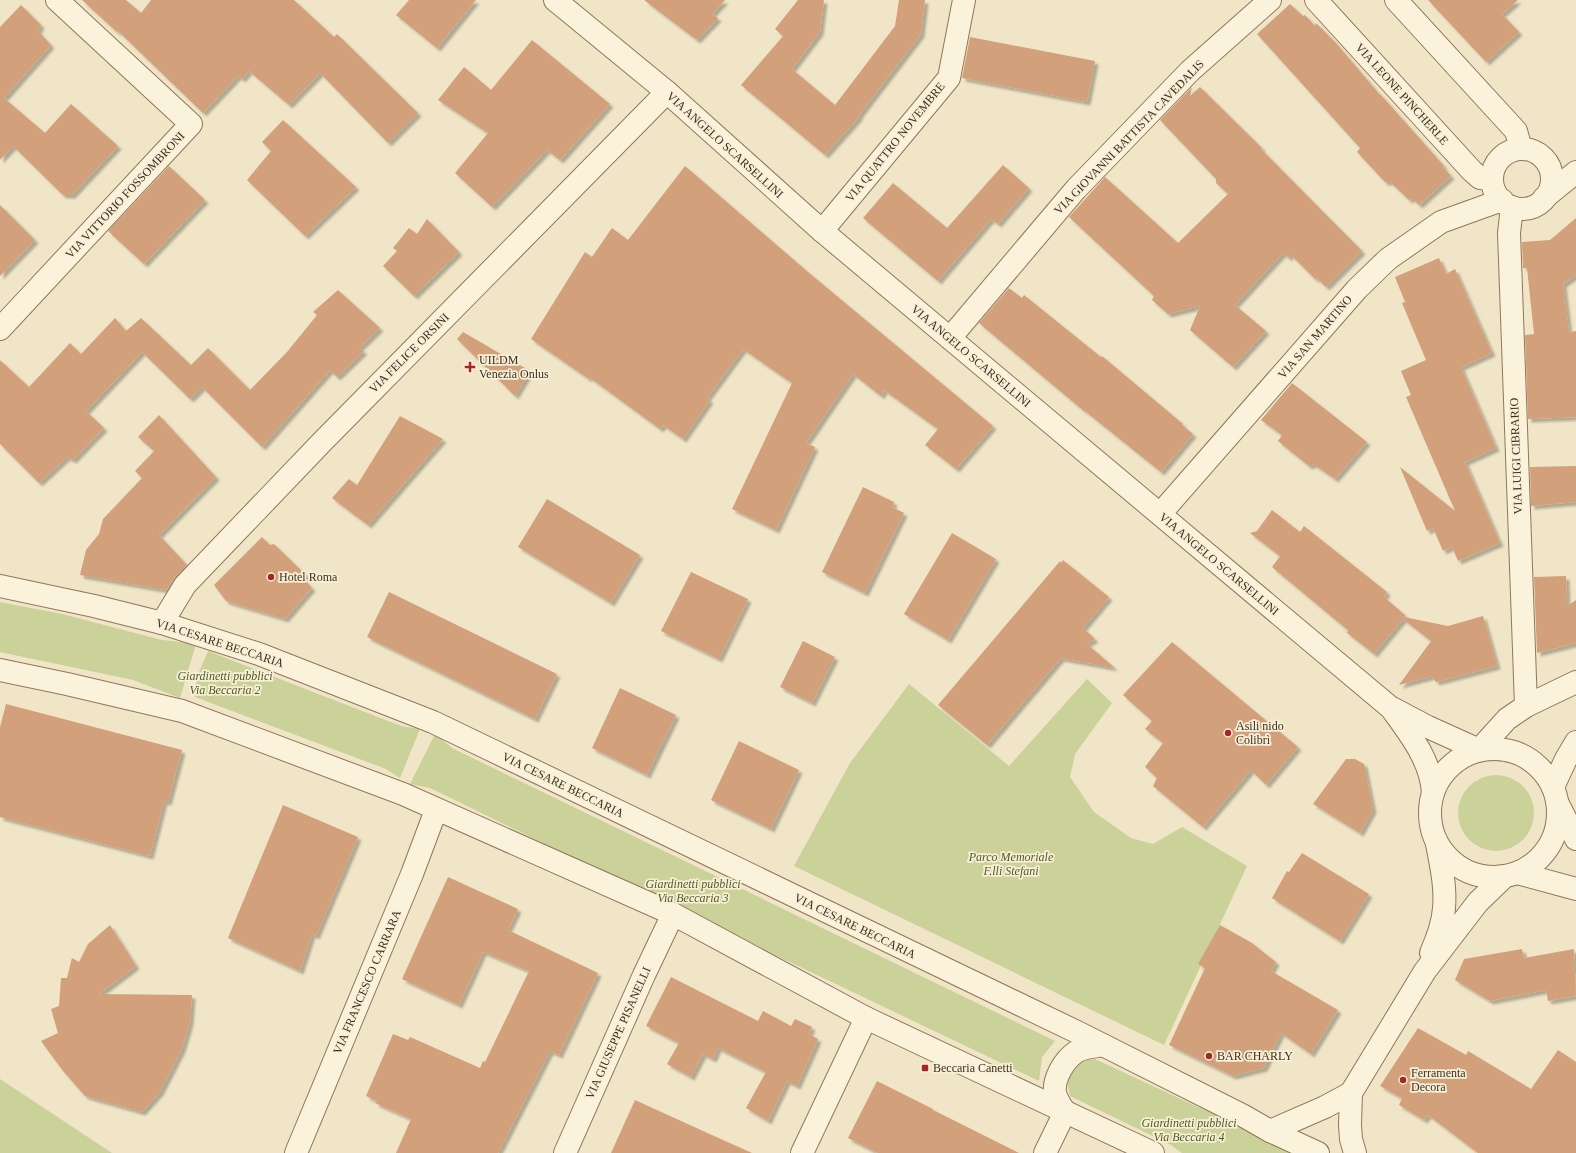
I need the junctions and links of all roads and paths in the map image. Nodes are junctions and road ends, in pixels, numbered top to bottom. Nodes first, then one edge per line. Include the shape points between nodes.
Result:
1 (57, 0) edge
2 (555, 0) edge
3 (964, 0) edge
4 (1270, 0) edge
5 (1316, 0) edge
6 (1396, 0) edge
7 (667, 92) junction
8 (1521, 149) junction
9 (1542, 157) junction
10 (1576, 165) edge
11 (1576, 172) edge
12 (1492, 179) junction
13 (1544, 198) junction
14 (1507, 204) junction
15 (822, 231) junction
16 (0, 329) edge
17 (950, 338) junction
18 (1160, 514) junction
19 (0, 586) edge
20 (162, 623) junction
21 (0, 670) edge
22 (1576, 682) edge
23 (1526, 706) junction
24 (1391, 708) junction
25 (1576, 742) edge
26 (1479, 750) junction
27 (1433, 793) junction
28 (1555, 795) junction
29 (436, 810) junction
30 (1576, 839) edge
31 (1437, 843) junction
32 (1511, 875) junction
33 (1576, 889) edge
34 (673, 914) junction
35 (1425, 971) junction
36 (866, 1018) junction
37 (1103, 1045) junction
38 (1351, 1093) junction
39 (1066, 1112) junction
40 (1270, 1131) junction
41 (296, 1153) edge
42 (565, 1153) edge
43 (802, 1153) edge
44 (1045, 1153) edge
45 (1153, 1153) edge
46 (1318, 1153) edge
47 (1355, 1153) edge

1 - 16 street, VIA VITTORIO FOSSOMBRONI via 191,124
2 - 7 street, VIA ANGELO SCARSELLINI
3 - 15 street, VIA QUATTRO NOVEMBRE via 949,78
4 - 17 street, VIA GIOVANNI BATTISTA CAVEDALIS via 1190,71 1076,189
5 - 12 street, VIA LEONE PINCHERLE via 1472,171 1480,178
6 - 8 street via 1516,131
7 - 15 street, VIA ANGELO SCARSELLINI
7 - 20 street, VIA FELICE ORSINI via 322,442 185,585
8 - 9 street via 1536,152
8 - 12 street via 1504,155 1497,162
9 - 10 street
9 - 13 street via 1551,172 1549,191
11 - 13 street
12 - 14 street via 1493,187
13 - 14 street via 1530,207 1521,208
14 - 18 street, VIA SAN MARTINO via 1441,222 1388,259 1357,289
14 - 23 street, VIA LUIGI CIBRARIO
15 - 17 street, VIA ANGELO SCARSELLINI
17 - 18 street, VIA ANGELO SCARSELLINI
18 - 24 street, VIA ANGELO SCARSELLINI
19 - 20 street, VIA CESARE BECCARIA
20 - 37 street, VIA CESARE BECCARIA via 259,654 433,722
21 - 29 street via 182,711 403,794
22 - 23 street
23 - 26 street via 1507,719
24 - 26 street
24 - 27 street via 1415,742 1430,774
25 - 28 street via 1566,759
26 - 27 street via 1459,758 1443,773
26 - 28 street via 1494,748 1521,754 1544,772
27 - 31 street via 1430,818
28 - 30 street
28 - 32 street via 1558,821 1550,843 1532,865
29 - 34 street
29 - 41 street, VIA FRANCESCO CARRARA
31 - 32 street via 1449,859 1466,871 1485,877
31 - 35 street via 1445,908 1442,926
32 - 33 street
32 - 35 street via 1478,902
34 - 36 street
34 - 42 street, VIA GIUSEPPE PISANELLI
35 - 38 street
36 - 39 street
36 - 43 street
37 - 39 street via 1076,1052 1062,1068 1055,1092 1058,1102
37 - 40 street, VIA CESARE BECCARIA
38 - 40 street via 1326,1107
38 - 47 street via 1350,1124
39 - 44 street
39 - 45 street
40 - 46 street, VIA CESARE BECCARIA

